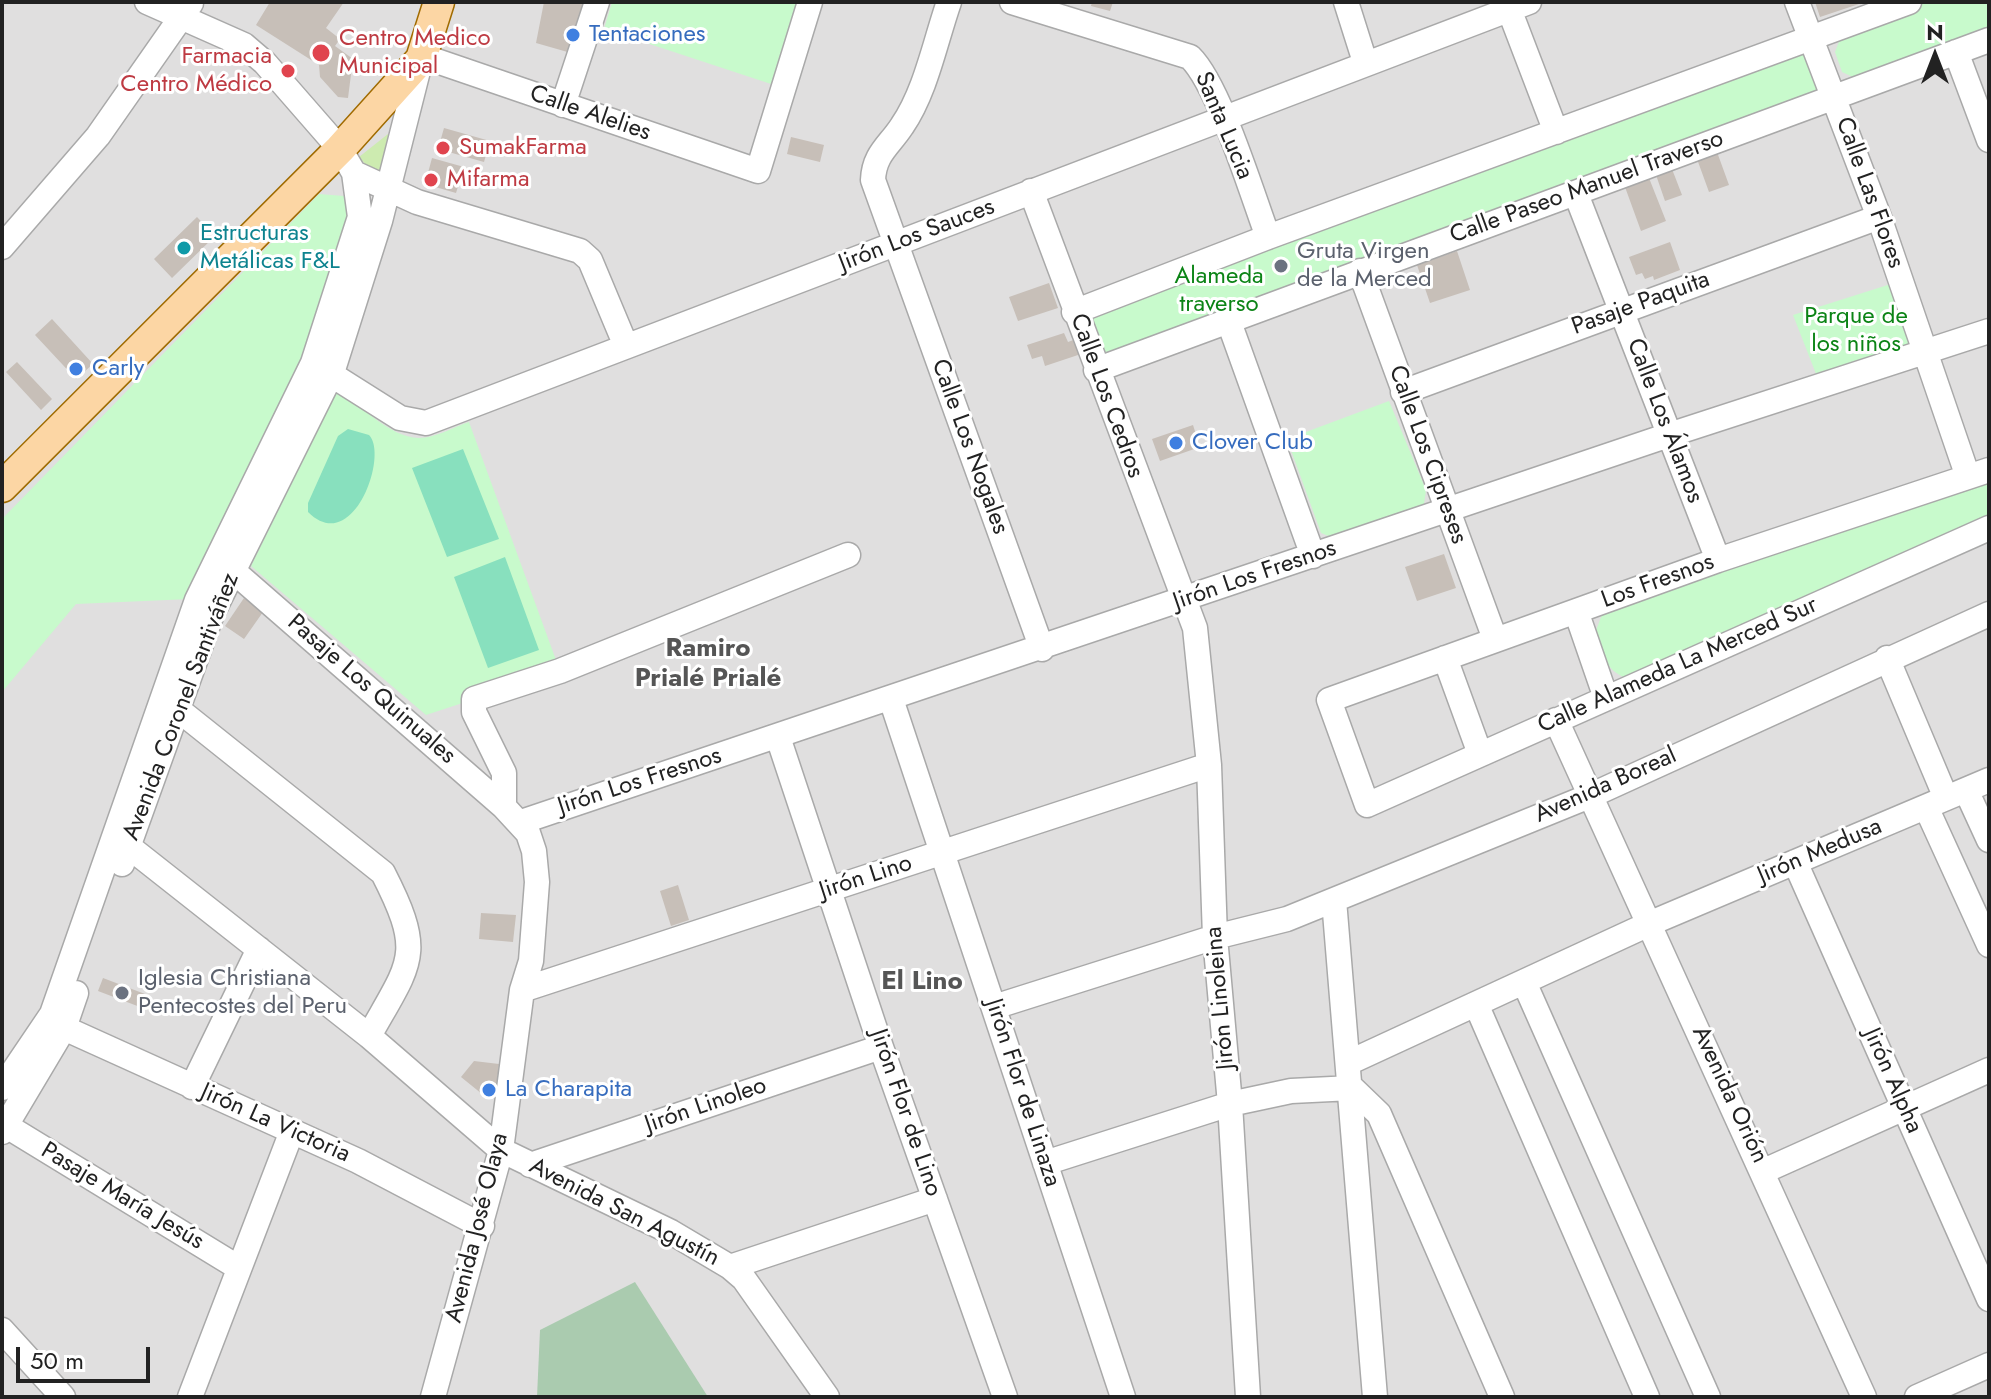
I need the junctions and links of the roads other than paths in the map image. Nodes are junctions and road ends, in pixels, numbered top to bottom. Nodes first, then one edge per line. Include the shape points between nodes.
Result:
1 (147, 2) edge
2 (439, 2) edge
3 (597, 2) edge
4 (810, 2) edge
5 (949, 2) edge
6 (1012, 2) edge
7 (1346, 2) edge
8 (1797, 2) edge
9 (1909, 2) edge
10 (1519, 5) edge
11 (188, 9) edge
12 (1811, 39) junction
13 (1989, 40) edge
14 (1956, 52) junction
15 (421, 58) junction
16 (1365, 62) junction
17 (1834, 97) junction
18 (563, 105) junction
19 (1224, 120) junction
20 (1556, 132) junction
21 (1989, 140) edge
22 (347, 161) junction
23 (389, 188) junction
24 (1031, 191) junction
25 (1576, 194) junction
26 (1879, 217) junction
27 (1268, 237) junction
28 (896, 245) junction
29 (2, 247) edge
30 (1360, 271) junction
31 (1621, 311) junction
32 (1074, 312) junction
33 (1229, 322) junction
34 (1989, 331) edge
35 (626, 346) junction
36 (1926, 351) junction
37 (322, 368) junction
38 (1096, 370) junction
39 (1403, 392) junction
40 (1669, 435) junction
41 (1978, 473) edge
42 (2, 487) edge
43 (1448, 511) junction
44 (1989, 528) edge
45 (848, 555) dead end
46 (1313, 556) junction
47 (1718, 560) junction
48 (227, 564) junction
49 (1183, 601) junction
50 (1576, 611) junction
51 (1989, 614) edge
52 (1495, 639) junction
53 (1042, 649) junction
54 (1445, 658) junction
55 (1887, 658) junction
56 (1606, 698) junction
57 (891, 699) junction
58 (180, 711) junction
59 (1556, 720) junction
60 (778, 737) junction
61 (1480, 754) junction
62 (1209, 765) junction
63 (1989, 780) edge
64 (1592, 795) junction
65 (1946, 798) junction
66 (1367, 805) joint
67 (512, 815) junction
68 (1989, 840) edge
69 (120, 843) junction
70 (943, 853) junction
71 (1795, 862) junction
72 (829, 890) junction
73 (1334, 900) junction
74 (1651, 923) junction
75 (1215, 937) junction
76 (1989, 945) edge
77 (259, 949) junction
78 (1524, 982) junction
79 (522, 990) junction
80 (1476, 1004) junction
81 (994, 1007) junction
82 (64, 1028) junction
83 (369, 1036) junction
84 (881, 1047) junction
85 (1350, 1062) junction
86 (1989, 1070) edge
87 (192, 1087) junction
88 (2, 1088) edge
89 (1352, 1088) junction
90 (1230, 1104) junction
91 (1904, 1108) junction
92 (4, 1129) edge
93 (292, 1131) junction
94 (501, 1150) junction
95 (1045, 1163) junction
96 (530, 1165) junction
97 (1764, 1171) junction
98 (935, 1199) junction
99 (482, 1226) junction
100 (730, 1267) junction
101 (239, 1268) junction
102 (1989, 1299) edge
103 (2, 1330) edge
104 (1989, 1365) edge
105 (63, 1397) edge
106 (190, 1397) edge
107 (433, 1397) edge
108 (827, 1397) edge
109 (1005, 1397) edge
110 (1123, 1397) edge
111 (1248, 1397) edge
112 (1375, 1397) edge
113 (1502, 1397) edge
114 (1647, 1397) edge
115 (1708, 1397) edge
116 (1864, 1397) edge
117 (1917, 1397) edge

1 - 11 street
2 - 15 main road
3 - 18 street
4 - 18 street, Calle Alelies via 758,171
5 - 28 street, Calle Los Nogales via 914,104 873,166
6 - 19 street, Santa Lucia via 1183,53 1202,72
7 - 16 street
8 - 12 street, Calle Las Flores
9 - 12 street
10 - 16 street, Jirón Los Sauces
10 - 20 street
11 - 22 street via 265,63
11 - 29 street via 98,136
12 - 17 street, Calle Las Flores
12 - 20 street
13 - 14 street, Calle Paseo Manuel Traverso
14 - 17 street, Calle Paseo Manuel Traverso
14 - 21 street
15 - 18 street, Calle Alelies
15 - 22 main road
15 - 23 street, Avenida Coronel Santiváñez
16 - 19 street, Jirón Los Sauces
17 - 25 street, Calle Paseo Manuel Traverso
17 - 26 street, Calle Las Flores
19 - 24 street, Jirón Los Sauces
19 - 27 street, Santa Lucia
20 - 27 street
22 - 23 street
22 - 37 street, Avenida Coronel Santiváñez via 360,217
22 - 42 main road
23 - 35 street via 417,202 580,251 590,260
23 - 37 street, Avenida Coronel Santiváñez
24 - 28 street, Jirón Los Sauces
24 - 32 street, Calle Los Cedros
25 - 30 street, Calle Paseo Manuel Traverso
25 - 31 street, Calle Los Álamos
26 - 31 street, Pasaje Paquita
26 - 36 street, Calle Las Flores
27 - 32 street
28 - 35 street, Jirón Los Sauces
28 - 53 street, Calle Los Nogales
30 - 33 street, Calle Paseo Manuel Traverso
30 - 39 street, Calle Los Cipreses
31 - 39 street, Pasaje Paquita
31 - 40 street, Calle Los Álamos
32 - 38 street, Calle Los Cedros
33 - 38 street, Calle Paseo Manuel Traverso
33 - 46 street
34 - 36 street, Jirón Los Fresnos
35 - 37 street, Jirón Los Sauces via 426,423 400,418
36 - 40 street, Jirón Los Fresnos
36 - 41 street, Calle Las Flores
37 - 48 street, Avenida Coronel Santiváñez
38 - 49 street, Calle Los Cedros
39 - 43 street, Calle Los Cipreses
40 - 43 street, Jirón Los Fresnos
40 - 47 street, Calle Los Álamos
41 - 47 street, Los Fresnos
43 - 46 street, Jirón Los Fresnos
43 - 52 street, Calle Los Cipreses
44 - 56 street, Calle Alameda La Merced Sur
45 - 67 street via 560,671 474,699 474,712 504,773
46 - 49 street, Jirón Los Fresnos
47 - 50 street, Los Fresnos
48 - 58 street, Avenida Coronel Santiváñez
48 - 67 street, Pasaje Los Quinuales
48 - 69 street, Avenida Coronel Santiváñez via 197,600
49 - 53 street, Jirón Los Fresnos
49 - 62 street, Jirón Linoleina via 1195,628
50 - 52 street, Los Fresnos
50 - 56 street
51 - 55 street, Avenida Boreal
52 - 54 street, Los Fresnos
53 - 57 street, Jirón Los Fresnos
54 - 61 street
54 - 66 street, Los Fresnos via 1329,700
55 - 64 street, Avenida Boreal
55 - 65 street
56 - 59 street, Calle Alameda La Merced Sur
57 - 60 street, Jirón Los Fresnos
57 - 70 street, Jirón Flor de Linaza
58 - 69 street, Avenida Coronel Santiváñez
58 - 83 street via 383,873 410,938 407,967
59 - 61 street, Calle Alameda La Merced Sur
59 - 64 street, Avenida Orión
60 - 67 street, Jirón Los Fresnos
60 - 72 street, Jirón Flor de Lino
61 - 66 street, Calle Alameda La Merced Sur
62 - 70 street, Jirón Lino
62 - 75 street, Jirón Linoleina
63 - 65 street, Jirón Medusa
64 - 73 street, Avenida Boreal
64 - 74 street, Avenida Orión
65 - 68 street
65 - 71 street, Jirón Medusa
65 - 76 street
67 - 79 street, Avenida José Olaya via 534,851 537,882 531,961
69 - 77 street, Avenida San Agustín
69 - 82 street, Avenida Coronel Santiváñez
69 - 88 street, Avenida Coronel Santiváñez via 52,1014
70 - 72 street, Jirón Lino
70 - 81 street, Jirón Flor de Linaza
71 - 74 street, Jirón Medusa
71 - 91 street, Jirón Alpha
72 - 79 street, Jirón Lino
72 - 84 street, Jirón Flor de Lino
73 - 75 street, Avenida Boreal via 1287,919
73 - 85 street
74 - 78 street, Jirón Medusa
74 - 97 street, Avenida Orión
75 - 81 street
75 - 90 street, Jirón Linoleina
77 - 83 street, Avenida San Agustín
77 - 87 street
78 - 80 street, Jirón Medusa
78 - 115 street
79 - 94 street, Avenida José Olaya
80 - 85 street, Jirón Medusa
80 - 114 street
81 - 95 street, Jirón Flor de Linaza
82 - 87 street, Jirón La Victoria
82 - 92 street, Avenida Coronel Santiváñez
83 - 94 street, Avenida San Agustín
84 - 96 street, Jirón Linoleo
84 - 98 street, Jirón Flor de Lino
85 - 89 street
86 - 91 street
87 - 93 street, Jirón La Victoria
89 - 90 street via 1291,1091
89 - 112 street
89 - 113 street via 1379,1114
90 - 95 street
90 - 111 street, Jirón Linoleina
91 - 97 street
91 - 102 street, Jirón Alpha
92 - 101 street, Pasaje María Jesús
93 - 99 street, Jirón La Victoria
93 - 101 street
94 - 96 street, Avenida San Agustín
94 - 99 street, Avenida José Olaya
95 - 110 street, Jirón Flor de Linaza
96 - 100 street, Avenida San Agustín via 671,1232
97 - 116 street, Avenida Orión
98 - 100 street
98 - 109 street, Jirón Flor de Lino
99 - 107 street, Avenida José Olaya
100 - 108 street, Avenida San Agustín via 744,1279
101 - 106 street
103 - 105 street
104 - 117 street

